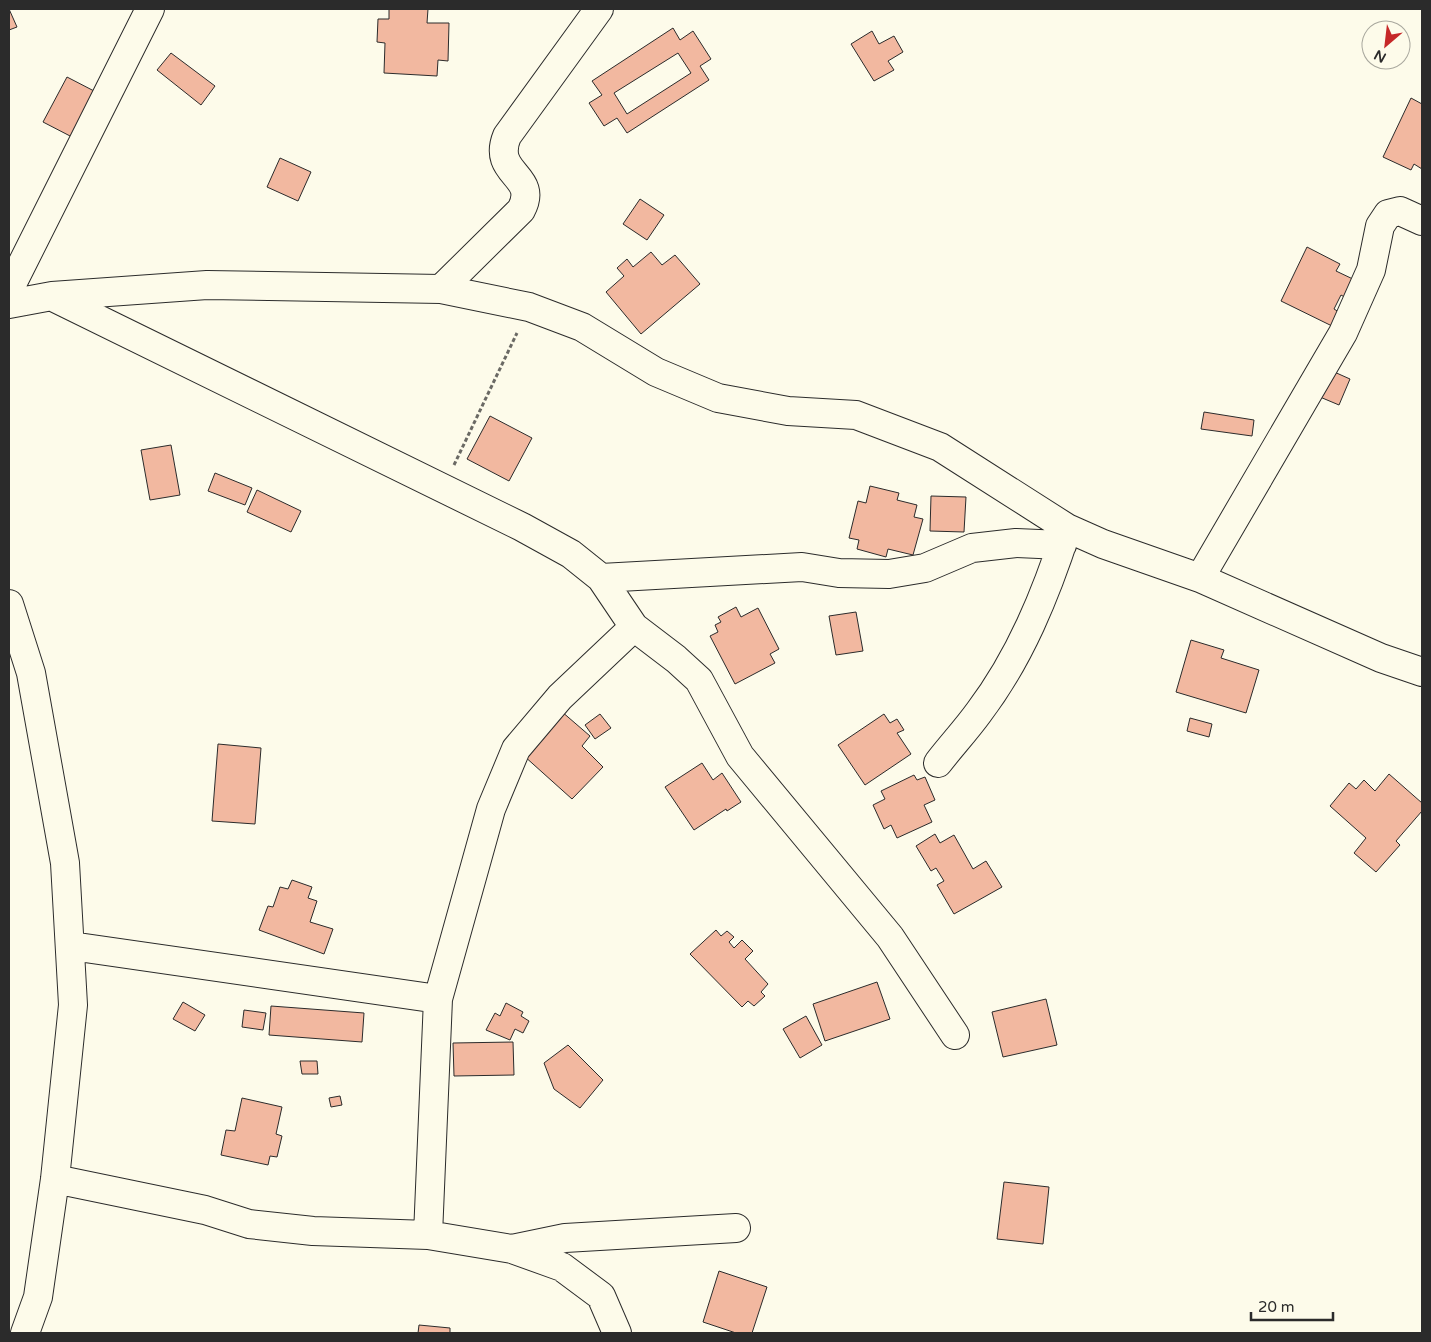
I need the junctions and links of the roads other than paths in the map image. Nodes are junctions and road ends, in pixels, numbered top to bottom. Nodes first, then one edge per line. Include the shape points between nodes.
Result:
1 (150, 9) edge
2 (599, 9) edge
3 (1422, 221) edge
4 (441, 289) junction
5 (9, 290) edge
6 (52, 296) junction
7 (9, 304) edge
8 (1064, 537) junction
9 (601, 578) junction
10 (1200, 578) junction
11 (9, 604) edge
12 (634, 627) junction
13 (1422, 672) edge
14 (938, 763) dead end
15 (71, 946) junction
16 (438, 999) junction
17 (955, 1035) dead end
18 (55, 1179) junction
19 (736, 1228) dead end
20 (428, 1235) junction
21 (512, 1249) junction
22 (25, 1333) edge
23 (617, 1333) edge

1 - 5 street
2 - 4 street via 507,136 502,148 503,158 527,190 528,198 521,210
3 - 10 street via 1400,210 1388,214 1380,226 1371,270 1343,333
4 - 6 street via 207,285
4 - 8 street via 529,307 582,328 656,372 718,398 788,411 856,415 940,447
6 - 7 street
6 - 9 street via 522,527 571,554
8 - 9 street via 972,548 924,568 889,574 802,568
8 - 10 street via 1103,544
8 - 14 street via 1047,588 1021,644 980,711
9 - 12 street
10 - 13 street via 1381,658
11 - 15 street via 33,682 65,863
12 - 16 street via 560,697 516,750 491,809
12 - 17 street via 699,680 740,756 890,937
15 - 16 street
15 - 18 street via 74,1005
16 - 20 street
18 - 20 street via 205,1210 249,1224 313,1231
18 - 22 street via 38,1297
19 - 21 street via 565,1238
20 - 21 street
21 - 23 street via 562,1268 601,1296

